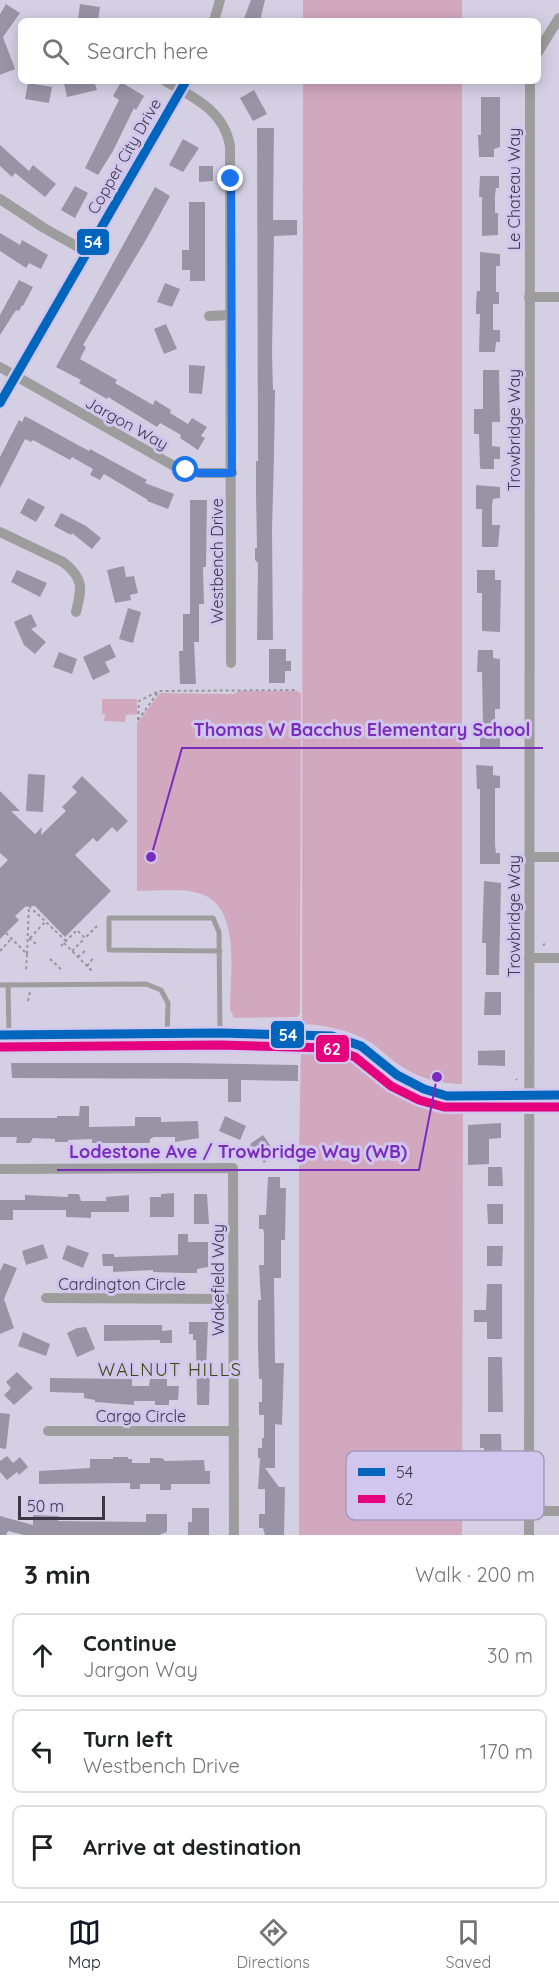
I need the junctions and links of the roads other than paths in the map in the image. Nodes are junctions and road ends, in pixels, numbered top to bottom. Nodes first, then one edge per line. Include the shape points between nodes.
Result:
1 (220, 0) edge
2 (215, 18) edge
3 (559, 18) edge
4 (541, 47) edge
5 (530, 84) edge
6 (183, 85) edge
7 (0, 199) edge
8 (87, 252) junction
9 (529, 297) junction
10 (559, 297) edge
11 (231, 315) junction
12 (209, 316) dead end
13 (0, 367) edge
14 (16, 376) junction
15 (0, 403) edge
16 (232, 473) junction
17 (0, 532) edge
18 (76, 612) dead end
19 (231, 663) dead end
20 (529, 857) junction
21 (559, 857) edge
22 (220, 951) junction
23 (529, 958) junction
24 (559, 958) edge
25 (0, 985) edge
26 (8, 985) junction
27 (167, 1034) junction
28 (220, 1034) junction
29 (4, 1035) edge
30 (529, 1095) junction
31 (559, 1095) edge
32 (0, 1169) edge
33 (46, 1298) dead end
34 (233, 1299) junction
35 (48, 1431) dead end
36 (234, 1431) junction
37 (529, 1451) edge
38 (234, 1535) edge

1 - 2 street
3 - 4 street
5 - 9 street, Le Chateau Way
6 - 8 street, Copper City Drive
6 - 11 street, Westbench Drive via 212,110 230,140
7 - 8 street
8 - 14 street, Copper City Drive
9 - 10 street
9 - 20 street, Trowbridge Way
11 - 12 street
11 - 16 street, Westbench Drive
13 - 14 street, Jargon Way
14 - 15 street, Copper City Drive
14 - 16 street, Jargon Way via 174,466 199,473
16 - 19 street, Westbench Drive
17 - 18 street via 71,568 81,587
20 - 21 street
20 - 23 street, Trowbridge Way
22 - 22 lane via 213,918 109,918 109,950
22 - 28 lane
23 - 24 street
23 - 30 street, Trowbridge Way
25 - 26 lane
26 - 27 lane via 146,984 161,990 168,1003
26 - 29 lane
27 - 28 street
27 - 29 street
28 - 30 street via 332,1036 361,1046 397,1075 447,1096
30 - 31 street
30 - 37 street, Trowbridge Way
32 - 34 street, Wakefield Way via 233,1168
33 - 34 street, Cardington Circle
34 - 36 street, Wakefield Way
35 - 36 street, Cargo Circle
36 - 38 street, Wakefield Way

